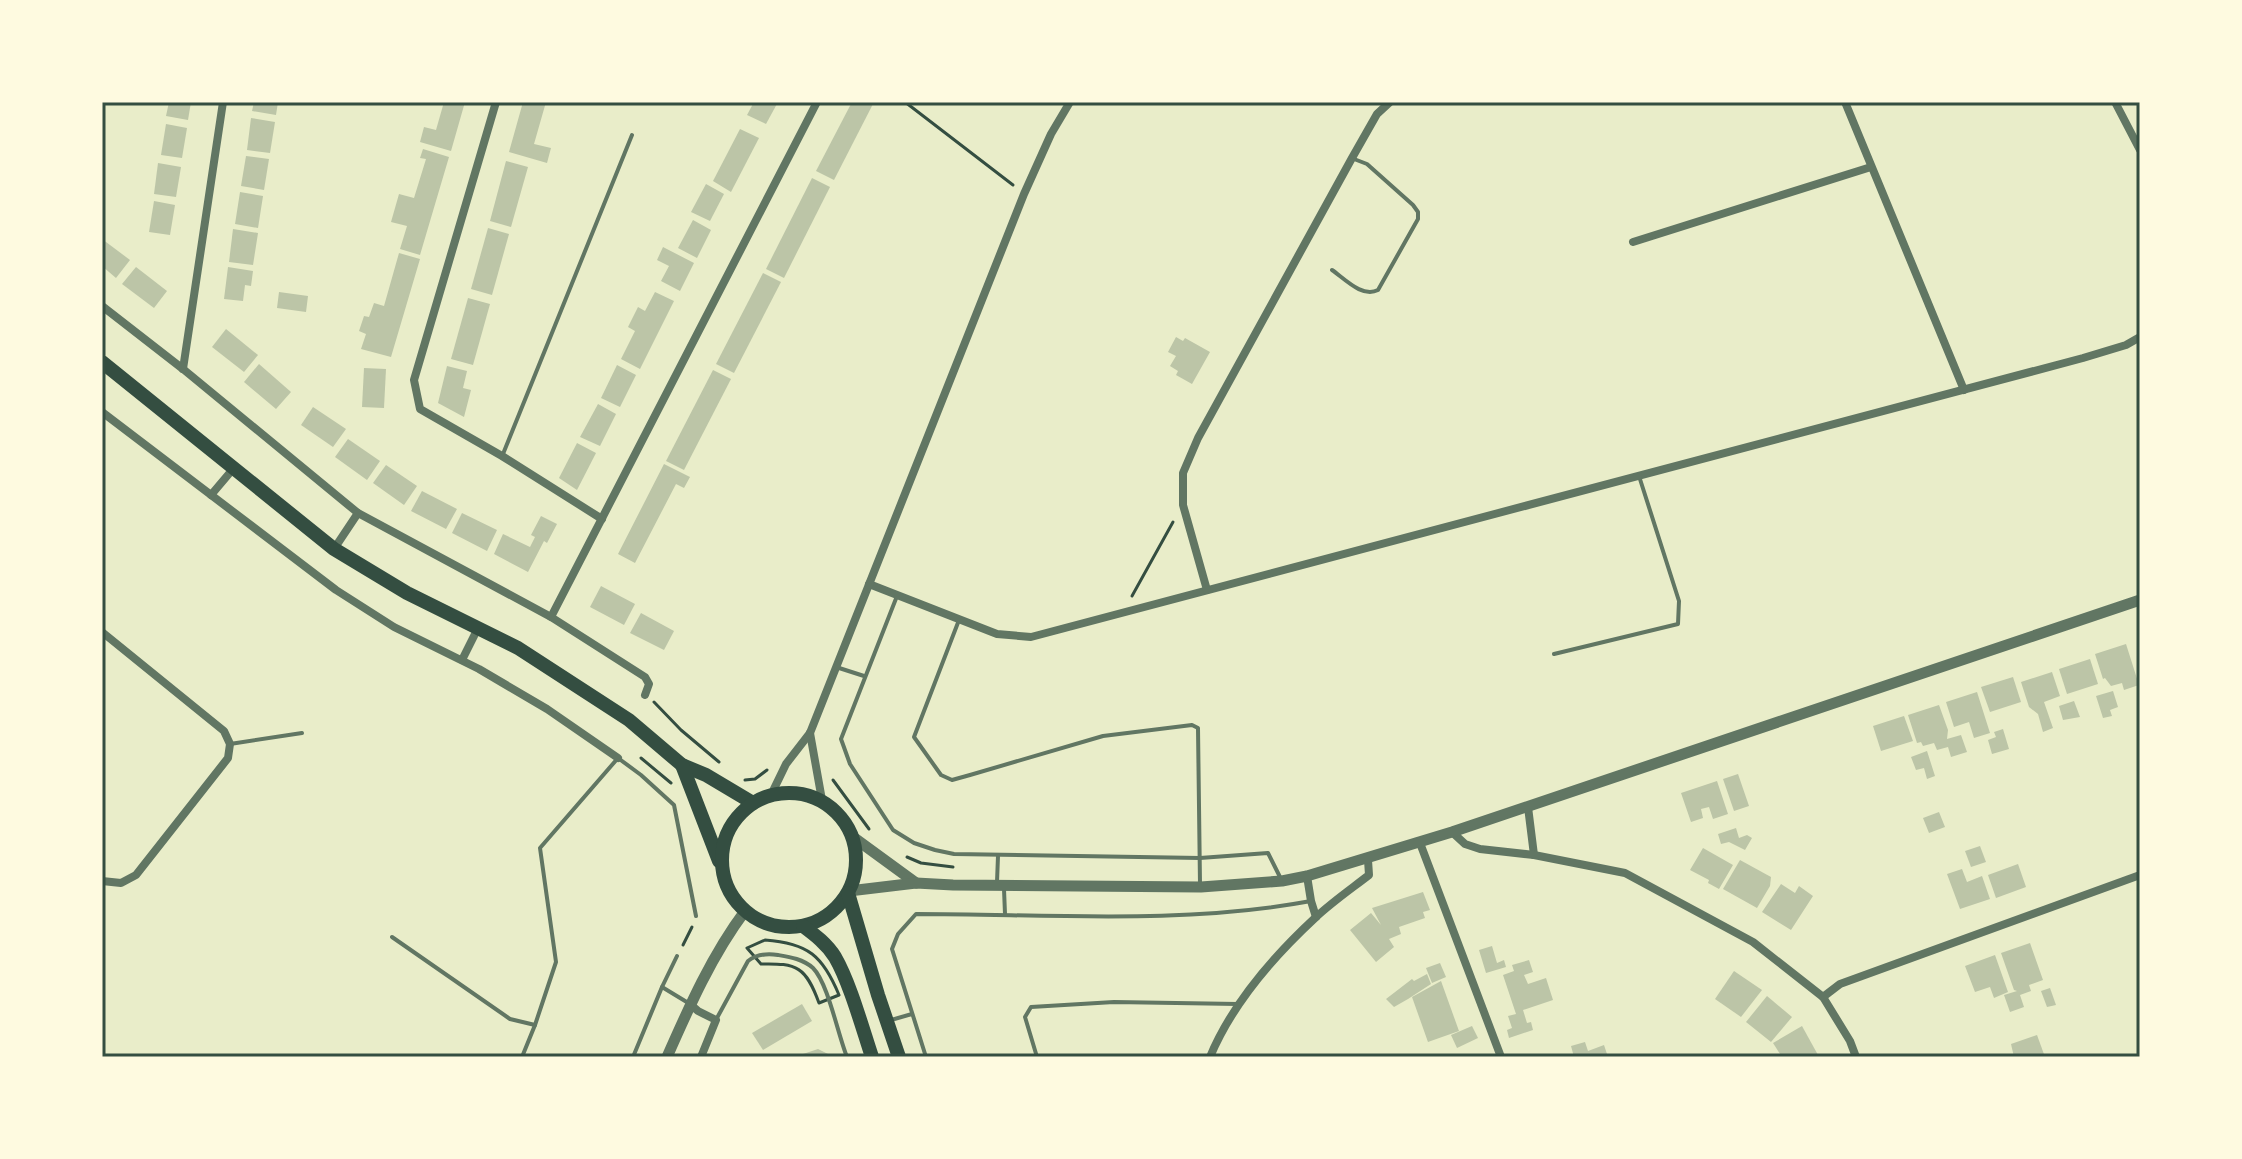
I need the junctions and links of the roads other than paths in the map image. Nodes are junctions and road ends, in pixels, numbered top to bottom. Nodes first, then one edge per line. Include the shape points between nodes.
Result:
1 (223, 102) edge
2 (496, 102) edge
3 (817, 102) edge
4 (1070, 102) edge
5 (1390, 102) edge
6 (1845, 102) edge
7 (2115, 102) edge
8 (632, 135) dead end
9 (2140, 150) edge
10 (1352, 158) junction
11 (1871, 167) junction
12 (1633, 242) dead end
13 (1332, 270) dead end
14 (102, 306) edge
15 (2140, 337) edge
16 (102, 362) edge
17 (183, 369) junction
18 (1964, 390) junction
19 (102, 412) edge
20 (502, 456) junction
21 (233, 469) junction
22 (1639, 476) junction
23 (211, 495) junction
24 (358, 513) junction
25 (602, 519) junction
26 (334, 549) junction
27 (869, 584) junction
28 (1207, 590) junction
29 (897, 596) junction
30 (2140, 600) edge
31 (551, 617) junction
32 (959, 620) junction
33 (478, 628) junction
34 (102, 632) edge
35 (1554, 654) dead end
36 (462, 660) junction
37 (836, 667) junction
38 (864, 676) junction
39 (645, 695) road end
40 (302, 733) dead end
41 (810, 733) junction
42 (230, 744) junction
43 (618, 758) junction
44 (682, 765) junction
45 (771, 795) junction
46 (822, 800) junction
47 (753, 803) junction
48 (1528, 807) junction
49 (1452, 832) junction
50 (853, 837) junction
51 (1420, 843) junction
52 (1534, 855) junction
53 (998, 856) junction
54 (1200, 858) junction
55 (1368, 860) junction
56 (722, 871) junction
57 (2140, 875) edge
58 (1307, 876) junction
59 (102, 881) edge
60 (1282, 881) junction
61 (916, 883) junction
62 (1001, 884) junction
63 (1201, 887) junction
64 (849, 892) junction
65 (1311, 901) junction
66 (745, 911) junction
67 (1005, 914) junction
68 (696, 916) road end
69 (1316, 917) junction
70 (803, 926) junction
71 (392, 937) dead end
72 (677, 956) road end
73 (662, 987) junction
74 (1823, 997) junction
75 (690, 1004) junction
76 (1240, 1004) junction
77 (912, 1014) junction
78 (716, 1020) junction
79 (888, 1022) junction
80 (535, 1025) junction
81 (522, 1057) edge
82 (633, 1057) edge
83 (667, 1057) edge
84 (701, 1057) edge
85 (847, 1057) edge
86 (872, 1057) edge
87 (899, 1057) edge
88 (926, 1057) edge
89 (1037, 1057) edge
90 (1210, 1057) edge
91 (1501, 1057) edge
92 (1856, 1057) edge

1 - 17 street
2 - 20 street via 414,380 420,409
3 - 25 street
4 - 27 street via 1024,194
5 - 10 street via 1377,114
6 - 11 street
7 - 9 street
8 - 20 lane
10 - 13 lane via 1367,164 1413,205 1418,219 1378,290 1364,292
10 - 28 street via 1183,473 1183,505
11 - 12 street
11 - 18 street
14 - 17 street
15 - 18 street
16 - 21 main road
17 - 24 street
18 - 22 street
19 - 23 street
20 - 25 street
21 - 23 street
21 - 26 main road
22 - 28 street
22 - 35 lane via 1679,601 1678,624
23 - 36 street via 336,590 394,627
24 - 26 street
24 - 31 street
25 - 31 street
26 - 33 main road
27 - 29 street
27 - 37 street
28 - 32 street via 1031,637 997,634
29 - 32 street
29 - 38 lane
30 - 48 street
31 - 39 street via 645,677
32 - 54 lane via 914,737 941,775 952,780 1103,736 1192,725 1198,728 1200,753
33 - 36 street
33 - 44 main road via 629,720
34 - 42 street via 224,731
36 - 43 street
37 - 38 lane
37 - 41 street
38 - 53 lane via 841,739 850,764 893,830 935,850
40 - 42 lane
41 - 45 street
41 - 46 street
42 - 59 street via 228,758 136,875 121,883
43 - 68 lane via 674,805
43 - 80 lane via 540,848 556,962
44 - 47 main road
44 - 56 main road
45 - 46 main road via 797,793
45 - 47 main road
46 - 50 main road via 846,822
47 - 56 main road via 727,832
48 - 49 street
48 - 52 street
49 - 51 street
49 - 52 street via 1480,849
50 - 61 street
50 - 64 main road via 857,868
51 - 55 street
51 - 91 street
52 - 74 street via 1625,873 1753,942
53 - 54 lane
53 - 62 lane
54 - 60 lane via 1268,853
54 - 63 lane
55 - 58 street
55 - 69 street via 1369,875
56 - 66 main road via 728,890
57 - 74 street via 1840,984
58 - 60 street
58 - 65 street
60 - 63 street
61 - 62 street
61 - 64 street
62 - 63 street
62 - 67 lane
64 - 70 main road via 821,920
64 - 79 main road
65 - 67 lane via 1207,914
65 - 69 street
66 - 70 main road via 781,927
66 - 75 street
67 - 77 lane via 916,914 892,949
69 - 76 street
70 - 86 main road via 835,957
71 - 80 lane via 510,1019
72 - 73 lane
73 - 75 lane
73 - 82 lane
74 - 92 street
75 - 78 street
75 - 83 street
76 - 89 lane via 1031,1007 1025,1017
76 - 90 street
77 - 79 lane
77 - 88 lane
78 - 84 street
78 - 85 lane via 754,956 792,957 822,980
79 - 87 main road
80 - 81 lane

